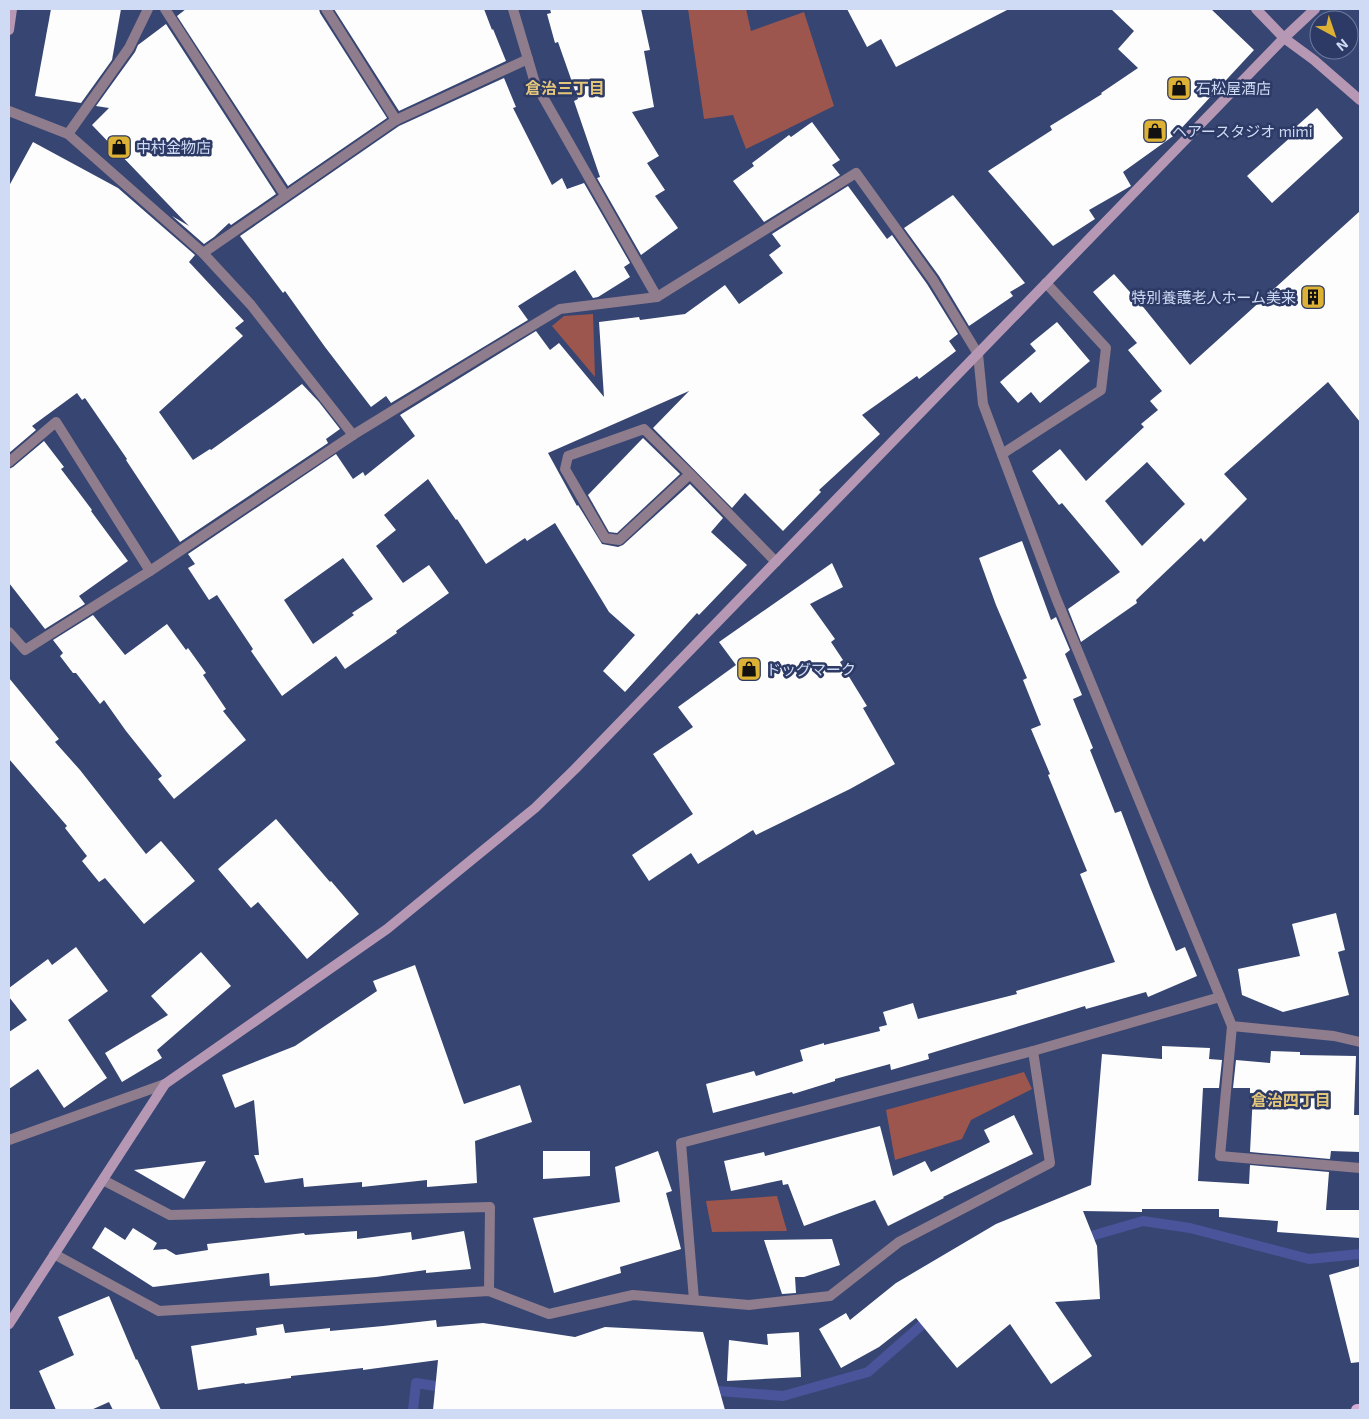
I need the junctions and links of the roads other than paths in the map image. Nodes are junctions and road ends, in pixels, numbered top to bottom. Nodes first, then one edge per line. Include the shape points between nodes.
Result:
1 (12, 9) edge
2 (148, 9) edge
3 (165, 9) edge
4 (326, 9) edge
5 (513, 9) edge
6 (1256, 9) edge
7 (1315, 9) edge
8 (9, 30) edge
9 (1284, 38) junction
10 (528, 59) junction
11 (1360, 100) edge
12 (9, 111) edge
13 (396, 120) junction
14 (68, 134) junction
15 (285, 195) junction
16 (203, 253) junction
17 (1046, 284) junction
18 (657, 297) junction
19 (978, 354) junction
20 (353, 435) junction
21 (1002, 454) junction
22 (9, 462) edge
23 (690, 474) junction
24 (776, 562) junction
25 (150, 571) junction
26 (9, 632) edge
27 (1220, 997) junction
28 (1232, 1026) junction
29 (1360, 1042) edge
30 (1033, 1051) junction
31 (166, 1084) junction
32 (9, 1140) edge
33 (1360, 1168) edge
34 (103, 1180) junction
35 (54, 1254) junction
36 (489, 1291) junction
37 (694, 1300) junction
38 (9, 1324) edge

1 - 8 street
2 - 14 street via 129,48
3 - 15 street
4 - 13 street
5 - 10 street
6 - 9 street
7 - 9 street
9 - 11 street
9 - 17 street
10 - 13 street
10 - 18 street via 535,83
12 - 14 street
13 - 15 street
14 - 16 street
15 - 16 street
16 - 20 street via 251,305
17 - 19 street
17 - 21 street via 1106,348 1101,390
18 - 19 street via 856,173 933,280
18 - 20 street via 560,309
19 - 21 street via 983,404
19 - 24 street
20 - 25 street
21 - 27 street via 1056,598
22 - 25 street via 56,422
23 - 23 street via 644,429 568,456 565,469 605,538 619,540
23 - 24 street
24 - 31 street via 535,808 387,928
25 - 26 street via 25,650
27 - 28 street
27 - 30 street
28 - 29 street via 1334,1036
28 - 33 street via 1220,1156
30 - 37 street via 1050,1163 900,1242 830,1296 749,1305
30 - 37 street via 681,1143
31 - 32 street
31 - 34 street
34 - 35 street
34 - 36 street via 170,1215 490,1206
35 - 36 street via 159,1311
35 - 38 street
36 - 37 street via 548,1314 633,1295

